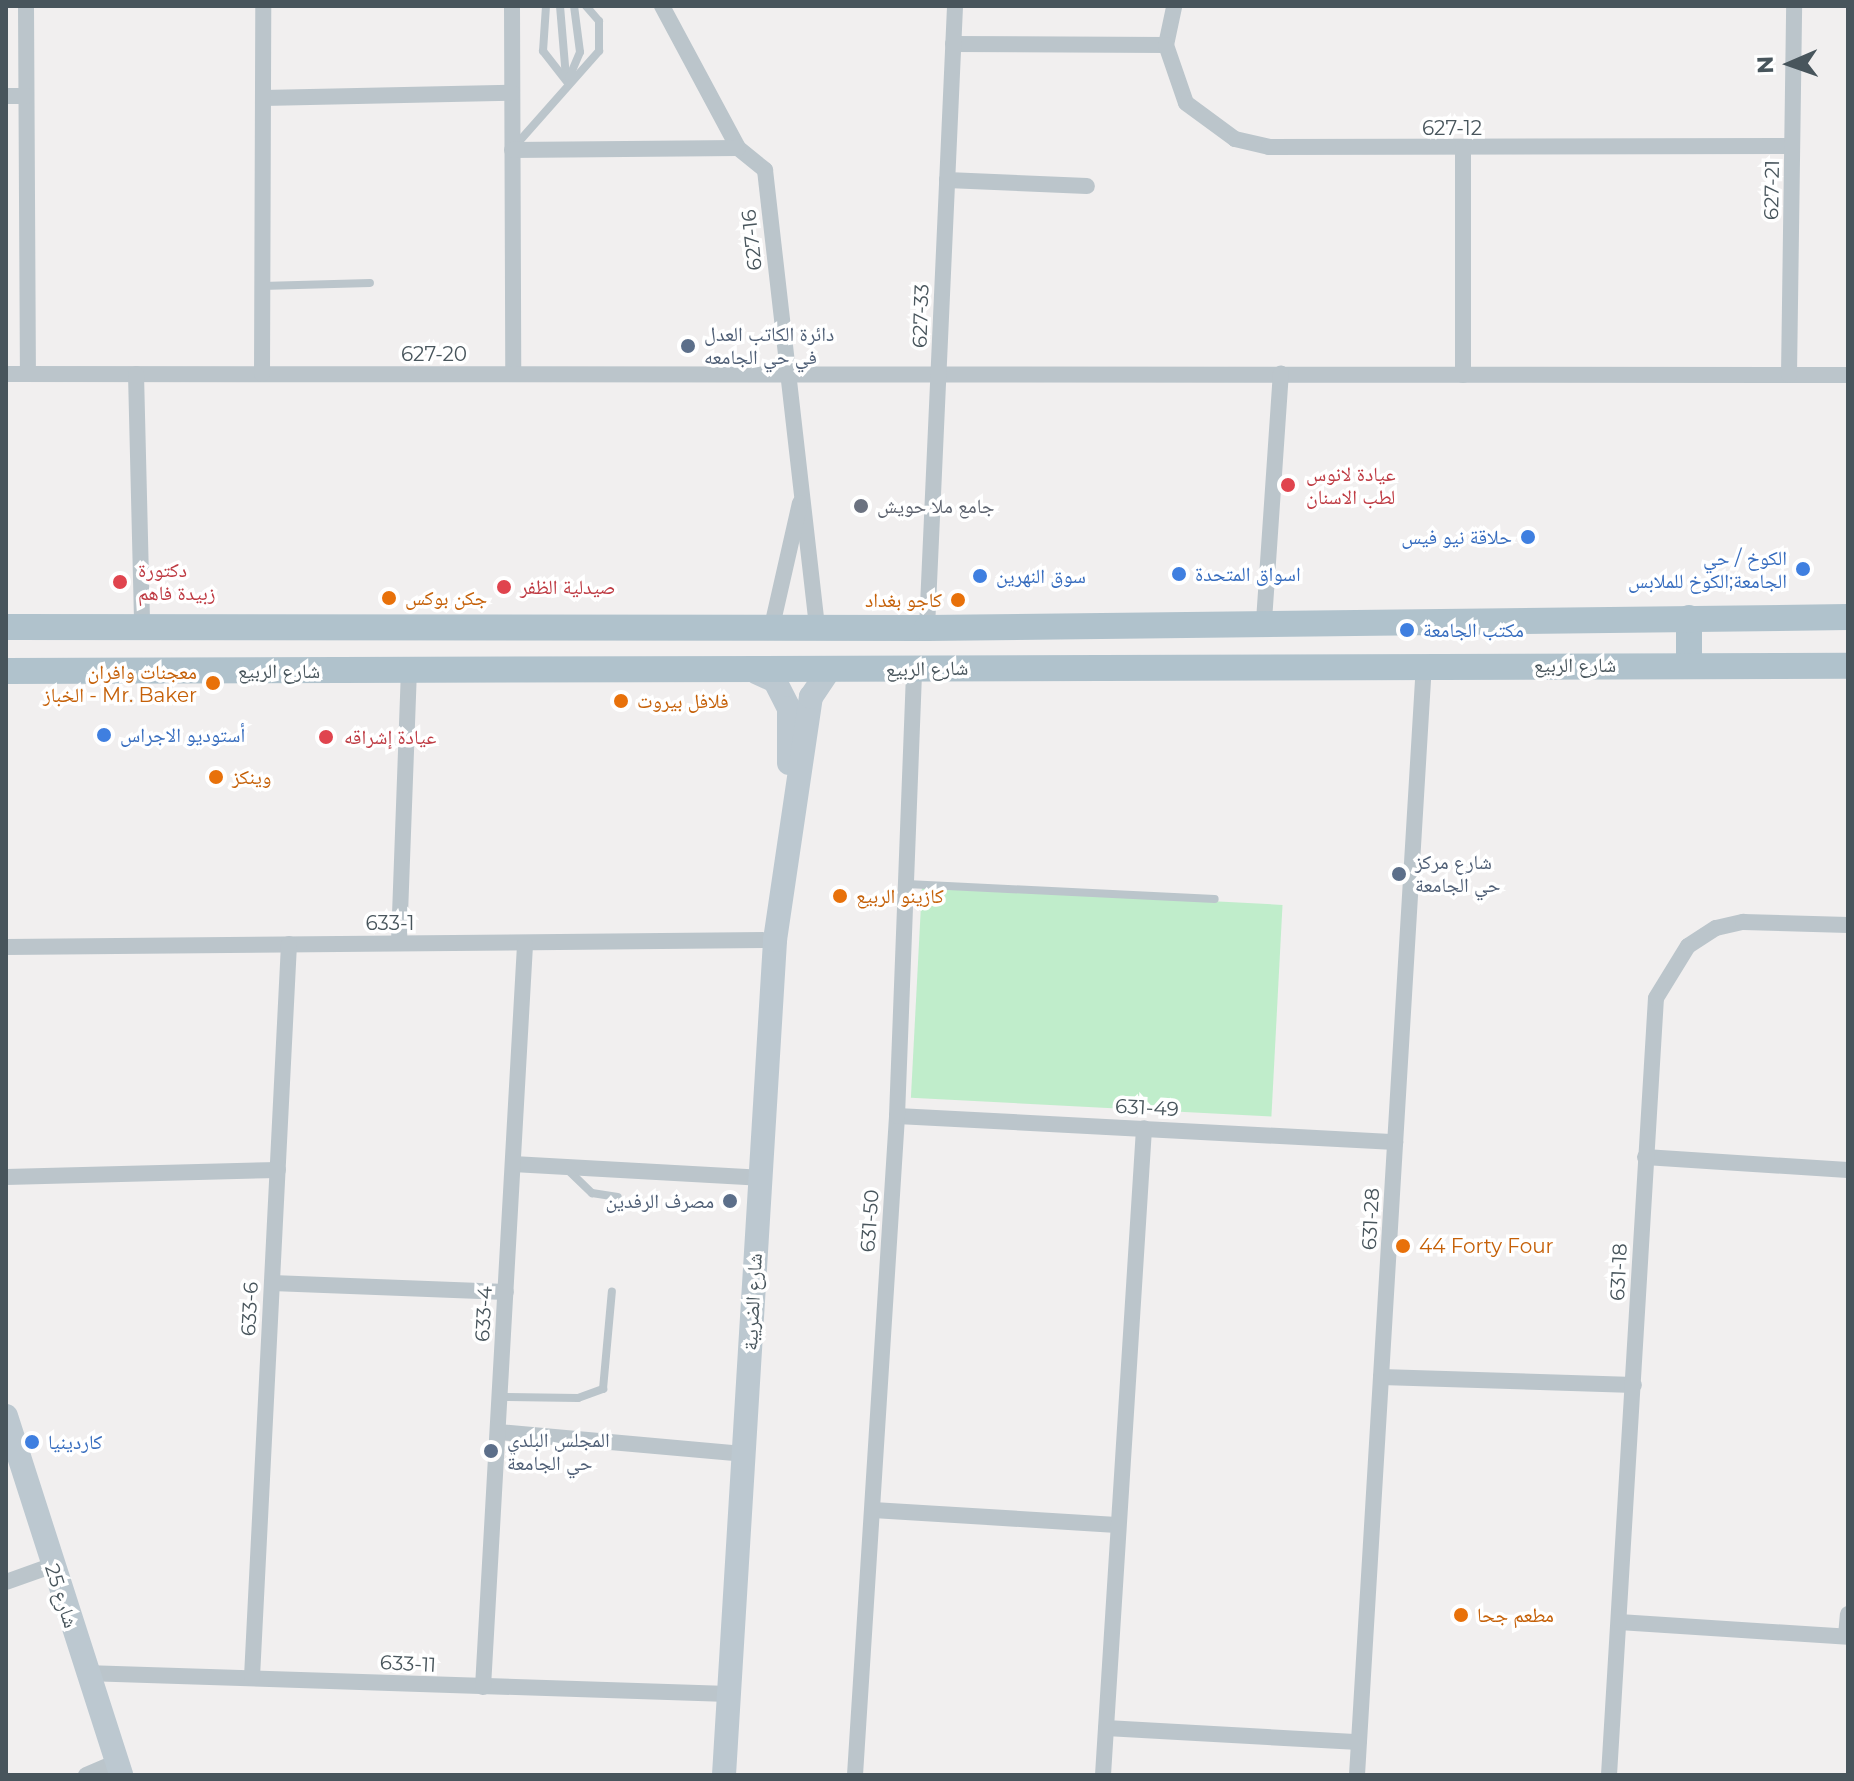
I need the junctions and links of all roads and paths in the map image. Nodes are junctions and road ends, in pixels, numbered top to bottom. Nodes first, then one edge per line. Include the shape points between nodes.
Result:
1 (26, 6) edge
2 (263, 6) edge
3 (512, 6) edge
4 (546, 6) edge
5 (560, 6) edge
6 (574, 6) edge
7 (586, 6) edge
8 (662, 6) edge
9 (955, 6) edge
10 (1174, 6) edge
11 (1794, 6) edge
12 (953, 44) junction
13 (1166, 45) junction
14 (567, 82) junction
15 (512, 93) junction
16 (6, 96) edge
17 (26, 96) junction
18 (263, 98) junction
19 (1792, 146) junction
20 (738, 148) junction
21 (1463, 148) junction
22 (512, 150) junction
23 (947, 180) junction
24 (1087, 186) dead end
25 (370, 283) dead end
26 (262, 286) junction
27 (6, 374) edge
28 (28, 374) junction
29 (136, 374) junction
30 (262, 374) junction
31 (513, 374) junction
32 (786, 374) junction
33 (938, 374) junction
34 (1281, 374) junction
35 (1463, 375) junction
36 (1789, 375) junction
37 (1848, 375) edge
38 (800, 503) junction
39 (1848, 617) edge
40 (1689, 618) junction
41 (1264, 621) junction
42 (142, 626) junction
43 (772, 626) junction
44 (817, 626) junction
45 (6, 627) edge
46 (927, 628) junction
47 (1424, 664) junction
48 (1689, 665) junction
49 (1848, 666) edge
50 (914, 668) junction
51 (6, 671) edge
52 (409, 671) junction
53 (756, 672) junction
54 (828, 672) junction
55 (788, 830) junction
56 (907, 884) junction
57 (1215, 899) dead end
58 (1848, 925) edge
59 (775, 940) junction
60 (399, 942) junction
61 (289, 944) junction
62 (525, 944) junction
63 (6, 947) edge
64 (897, 1116) junction
65 (1144, 1128) junction
66 (1395, 1142) junction
67 (1645, 1157) junction
68 (513, 1164) junction
69 (564, 1165) junction
70 (278, 1170) junction
71 (1848, 1170) edge
72 (6, 1177) edge
73 (760, 1178) junction
74 (618, 1197) dead end
75 (272, 1283) junction
76 (612, 1291) dead end
77 (506, 1292) junction
78 (1381, 1377) junction
79 (1634, 1385) junction
80 (500, 1397) junction
81 (6, 1416) edge
82 (498, 1432) junction
83 (743, 1454) junction
84 (873, 1510) junction
85 (1117, 1525) junction
86 (51, 1566) junction
87 (6, 1582) edge
88 (1848, 1614) edge
89 (1619, 1622) junction
90 (1847, 1636) edge
91 (85, 1673) junction
92 (252, 1677) junction
93 (483, 1687) junction
94 (729, 1694) junction
95 (1106, 1728) junction
96 (1359, 1742) junction
97 (119, 1768) edge
98 (86, 1775) edge
99 (724, 1775) edge
100 (855, 1775) edge
101 (1103, 1775) edge
102 (1357, 1775) edge
103 (1609, 1775) edge

1 - 17 street
2 - 18 street
3 - 15 street
4 - 14 lane via 543,51
5 - 14 lane
6 - 14 lane via 580,52
7 - 14 lane via 599,21 599,51
8 - 20 street, 627-16
9 - 12 street, 627-33
10 - 13 street
11 - 19 street, 627-21
12 - 13 street
12 - 23 street, 627-33
13 - 21 street, 627-12 via 1186,103 1235,139 1269,147
14 - 22 lane
15 - 18 street
15 - 22 street
16 - 17 street
17 - 28 street
18 - 26 street
19 - 21 street, 627-12
19 - 36 street, 627-21
20 - 22 street
20 - 32 street, 627-16 via 765,170
21 - 35 street
22 - 31 street
23 - 24 street
23 - 33 street, 627-33
25 - 26 lane
26 - 30 street
27 - 28 street, 627-20
28 - 29 street, 627-20
29 - 30 street, 627-20
29 - 42 street
30 - 31 street, 627-20
31 - 32 street, 627-20
32 - 33 street, 627-20
32 - 38 street, 627-16
33 - 34 street, 627-20
33 - 46 street, 627-33
34 - 35 street, 627-20
34 - 41 street
35 - 36 street, 627-20
36 - 37 street, 627-20
38 - 43 street, 627-16
38 - 44 street, 627-16 via 811,535
39 - 40 main road, شارع الربيع
40 - 41 main road, شارع الربيع
40 - 48 main road
41 - 46 main road, شارع الربيع
42 - 43 main road, شارع الربيع
42 - 45 main road, شارع الربيع
43 - 44 main road, شارع الربيع
44 - 46 main road, شارع الربيع
47 - 48 main road, شارع الربيع
47 - 50 main road, شارع الربيع
47 - 66 street, 631-28
48 - 49 main road, شارع الربيع
50 - 54 main road, شارع الربيع
50 - 56 street, 631-50
51 - 52 main road, شارع الربيع
52 - 53 main road, شارع الربيع
52 - 60 street
53 - 54 main road, شارع الربيع
53 - 55 street, شارع الضريبة via 775,681 789,708
54 - 55 street, شارع الضريبة via 811,697
55 - 59 street, شارع الضريبة
56 - 57 lane
56 - 64 street, 631-50
58 - 67 street, 631-18 via 1743,922 1688,946 1656,998
59 - 62 street, 633-1
59 - 73 street, شارع الضريبة
60 - 61 street, 633-1
60 - 62 street, 633-1
61 - 63 street, 633-1
61 - 70 street, 633-6
62 - 68 street, 633-4
64 - 65 street, 631-49
64 - 84 street, 631-50
65 - 66 street, 631-49
65 - 85 street
66 - 78 street, 631-28
67 - 71 street
67 - 79 street, 631-18
68 - 69 street
68 - 77 street, 633-4
69 - 73 street
69 - 74 lane via 592,1193
70 - 72 street
70 - 75 street, 633-6
73 - 83 street, شارع الضريبة
75 - 77 street
75 - 92 street, 633-6
76 - 80 lane via 603,1389 578,1398
77 - 80 street, 633-4
78 - 79 street
78 - 96 street, 631-28
79 - 89 street, 631-18
80 - 82 street, 633-4
81 - 86 street, شارع 25
82 - 83 street
82 - 93 street, 633-4
83 - 94 street, شارع الضريبة
84 - 85 street
84 - 100 street, 631-50
85 - 95 street
86 - 87 street
86 - 91 street, شارع 25
88 - 90 street
89 - 90 street
89 - 103 street, 631-18
91 - 92 street, 633-11
91 - 97 street, شارع 25
92 - 93 street, 633-11
93 - 94 street, 633-11
94 - 99 street, شارع الضريبة
95 - 96 street
95 - 101 street
96 - 102 street, 631-28
97 - 98 street

